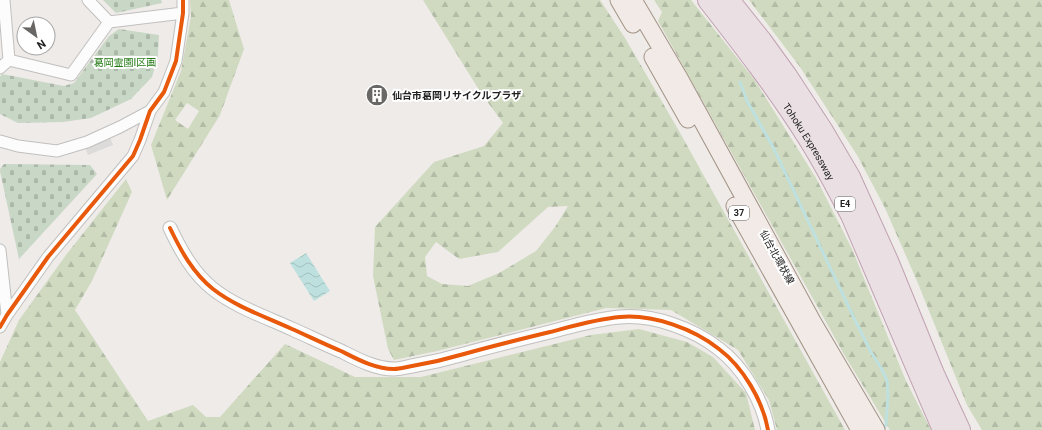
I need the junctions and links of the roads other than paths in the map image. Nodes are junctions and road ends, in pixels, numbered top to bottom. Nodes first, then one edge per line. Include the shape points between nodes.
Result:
1 (4, 0) edge
2 (88, 0) edge
3 (182, 0) edge
4 (619, 0) edge
5 (633, 0) edge
6 (708, 0) edge
7 (729, 0) edge
8 (183, 13) junction
9 (109, 22) junction
10 (9, 60) junction
11 (0, 68) edge
12 (150, 111) junction
13 (0, 141) edge
14 (170, 228) dead end
15 (0, 250) edge
16 (6, 315) junction
17 (0, 327) edge
18 (859, 429) edge
19 (768, 430) edge
20 (876, 430) edge
21 (943, 430) edge
22 (960, 430) edge

1 - 10 street
2 - 9 street
3 - 8 street
4 - 18 main road, 仙台北環状線 / 37 via 668,83
5 - 20 main road, 仙台北環状線 / 37
6 - 21 highway, Tohoku Expressway / E4 via 809,138 844,202
7 - 22 highway, Tohoku Expressway / E4 via 787,76 841,160 885,254
8 - 9 street
8 - 12 street via 176,61 164,92
9 - 10 street via 71,75
10 - 11 street
12 - 13 street via 87,142 57,151
12 - 16 street via 133,156 48,257
14 - 19 street via 182,254 196,272 212,288 226,297 368,364 388,368 431,363 584,323 621,317 642,318 680,327 708,340 736,364 757,398
15 - 16 street
16 - 17 street

